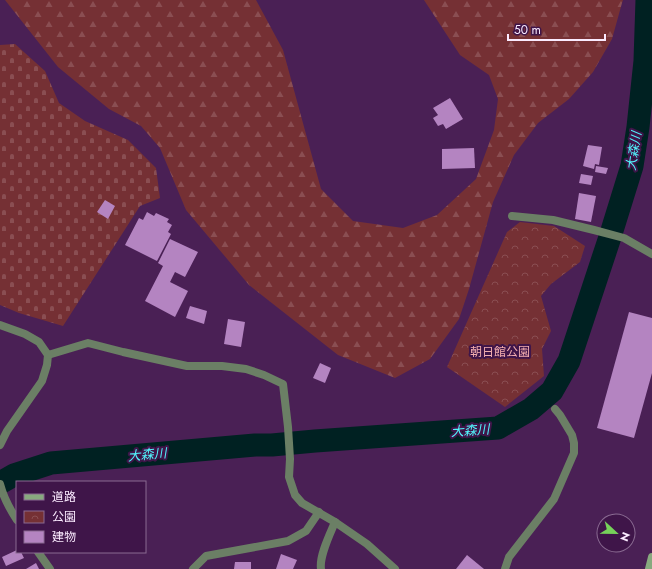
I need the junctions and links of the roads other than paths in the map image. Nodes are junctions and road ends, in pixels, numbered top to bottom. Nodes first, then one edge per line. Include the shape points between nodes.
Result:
1 (512, 216) dead end
2 (652, 254) edge
3 (0, 325) edge
4 (48, 355) junction
5 (555, 409) dead end
6 (0, 445) edge
7 (0, 484) edge
8 (319, 512) junction
9 (16, 519) edge
10 (335, 522) junction
11 (39, 553) edge
12 (652, 557) edge
13 (50, 569) edge
14 (193, 569) edge
15 (321, 569) edge
16 (395, 569) edge
17 (505, 569) edge
18 (649, 569) edge

1 - 2 street via 554,220 624,238
3 - 4 street via 39,342
4 - 6 street via 42,381
4 - 8 street via 88,344 187,366 246,369 283,384 288,427 289,477 294,495 302,503
5 - 17 street via 572,435 574,453 554,499 509,557
7 - 9 street via 8,507
8 - 10 street
8 - 14 street via 306,530 288,541 206,556
10 - 15 street via 325,546
10 - 16 street via 367,544
11 - 13 street
12 - 18 main road

